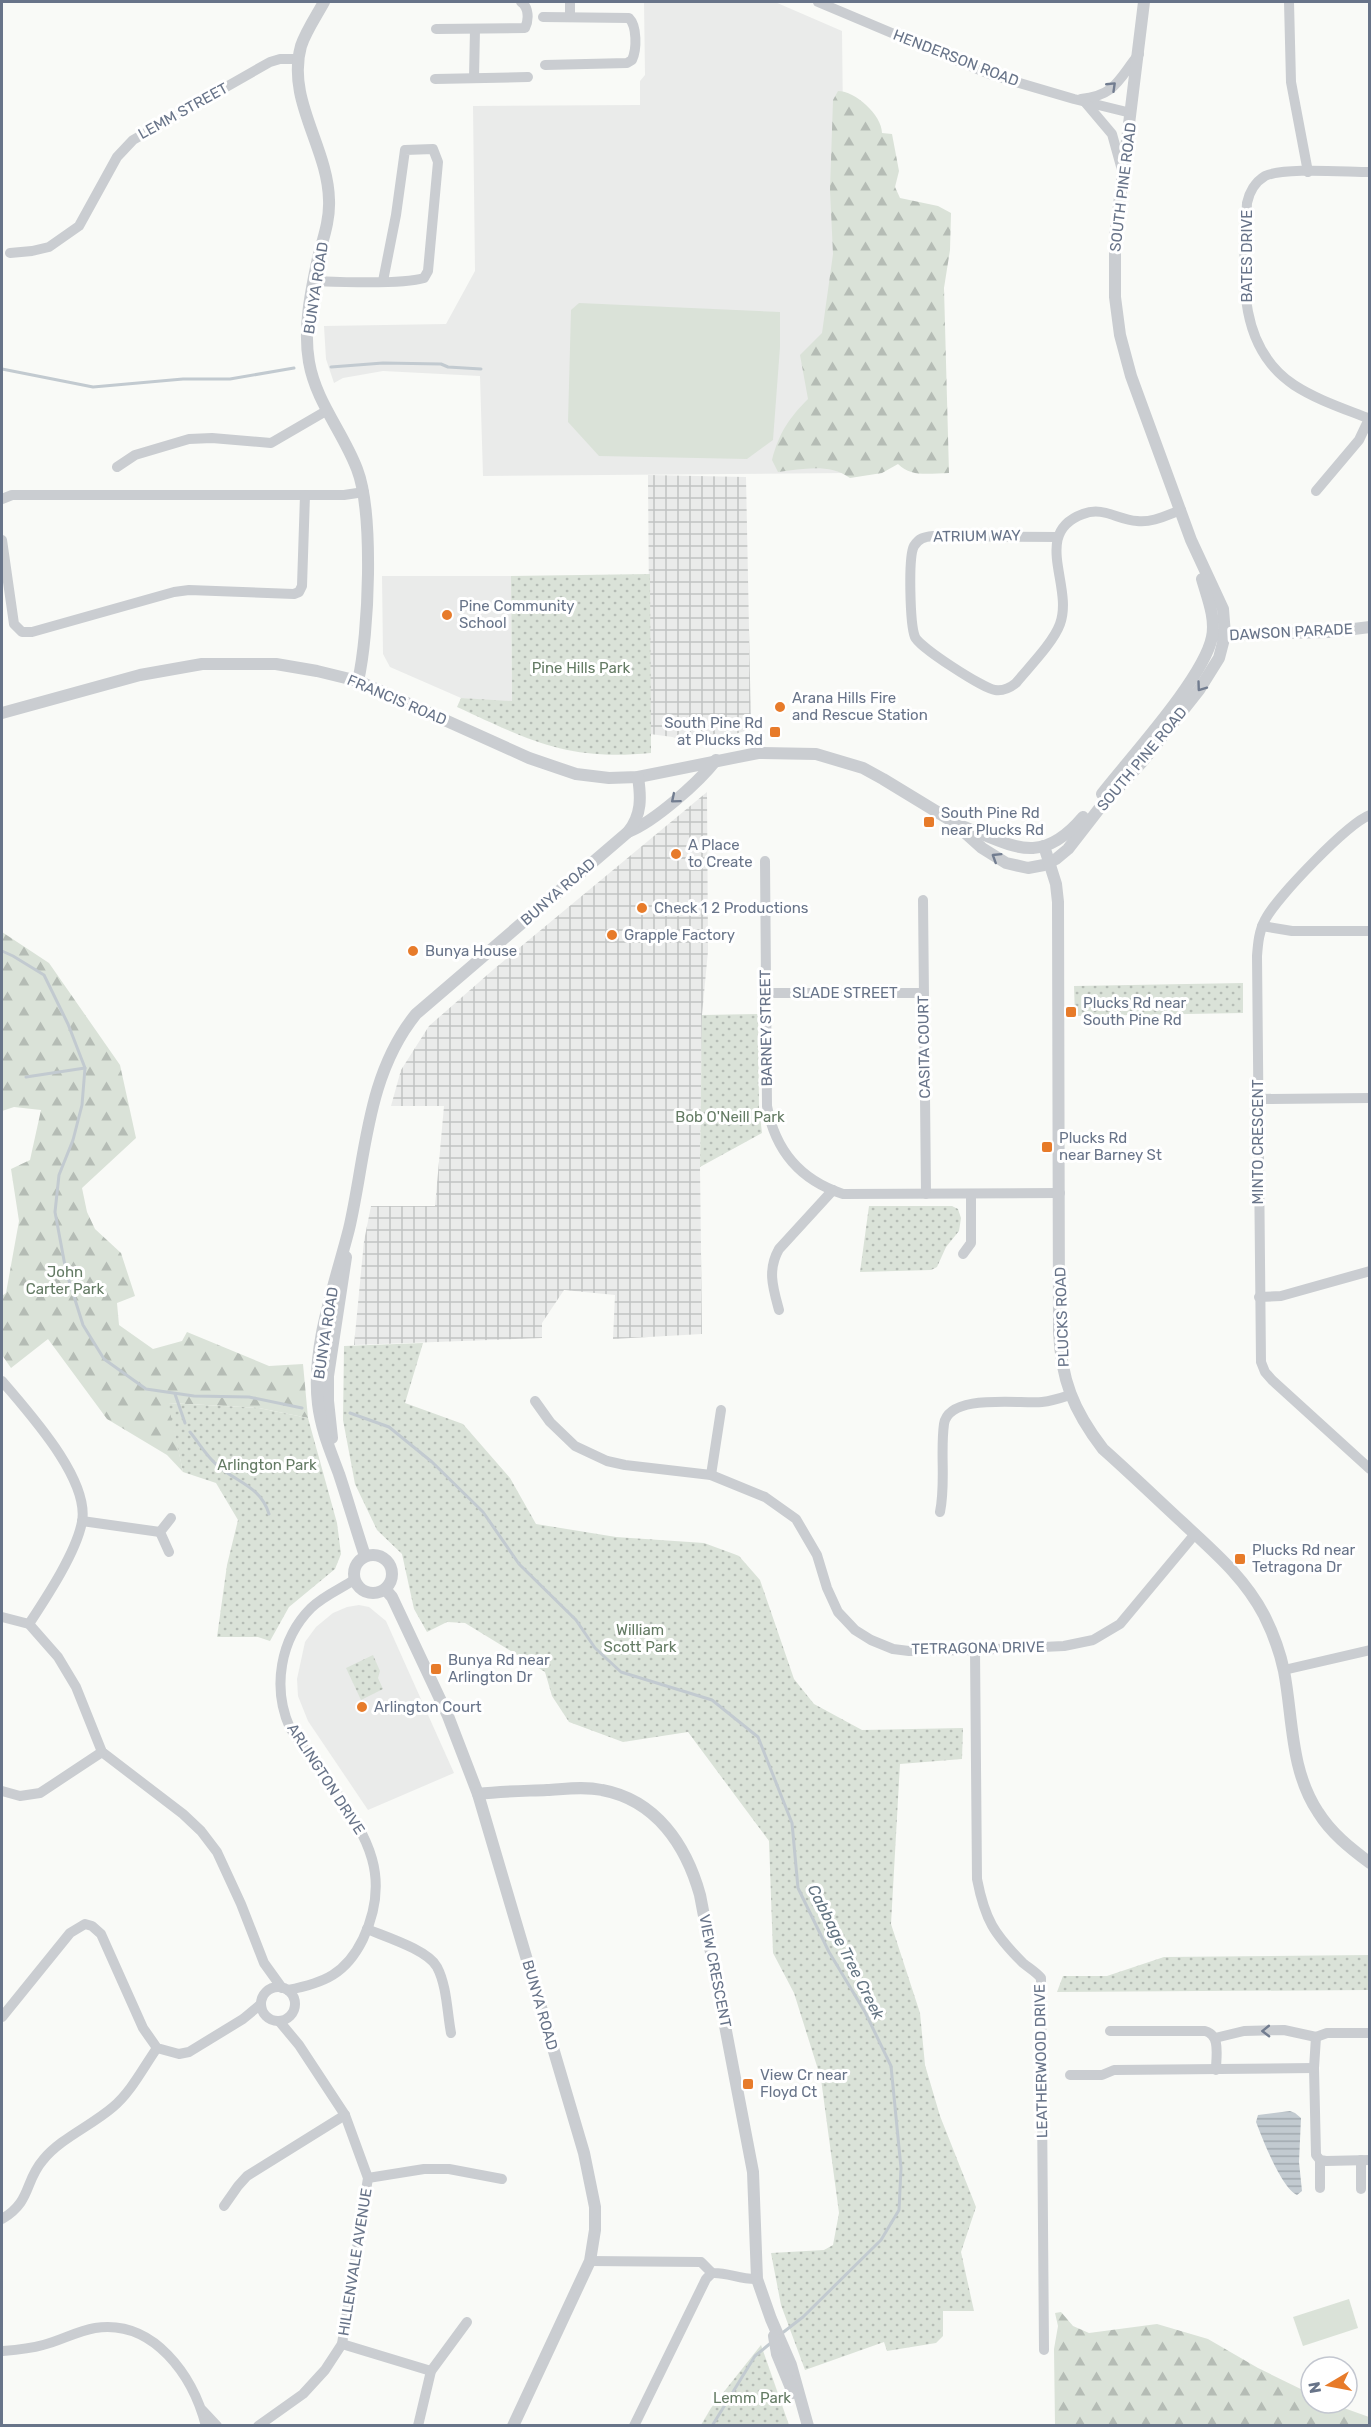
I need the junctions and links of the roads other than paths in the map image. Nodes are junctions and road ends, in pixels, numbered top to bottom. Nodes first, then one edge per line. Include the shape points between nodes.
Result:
1 (324, 2) edge
2 (521, 2) edge
3 (570, 2) edge
4 (818, 2) edge
5 (1144, 2) edge
6 (1289, 2) edge
7 (570, 16) junction
8 (543, 17) dead end
9 (436, 29) dead end
10 (475, 29) junction
11 (1139, 54) junction
12 (298, 59) junction
13 (545, 65) dead end
14 (528, 77) dead end
15 (474, 78) junction
16 (435, 79) dead end
17 (1080, 101) junction
18 (1131, 113) junction
19 (1308, 172) junction
20 (1370, 172) edge
21 (1123, 179) junction
22 (10, 253) dead end
23 (315, 280) junction
24 (383, 281) junction
25 (326, 411) junction
26 (1369, 419) edge
27 (117, 467) dead end
28 (1316, 491) dead end
29 (364, 492) junction
30 (305, 495) junction
31 (2, 499) edge
32 (1181, 510) junction
33 (1058, 537) junction
34 (2, 540) edge
35 (1191, 540) junction
36 (1370, 627) edge
37 (1226, 635) junction
38 (1212, 636) junction
39 (358, 681) junction
40 (2, 713) edge
41 (716, 760) junction
42 (638, 777) junction
43 (1370, 815) edge
44 (951, 821) junction
45 (628, 832) junction
46 (1044, 846) junction
47 (765, 861) dead end
48 (1049, 863) junction
49 (923, 900) dead end
50 (1262, 926) junction
51 (1370, 931) edge
52 (766, 993) junction
53 (923, 993) junction
54 (1370, 1098) edge
55 (1258, 1099) junction
56 (833, 1190) junction
57 (927, 1194) junction
58 (971, 1194) junction
59 (1060, 1194) junction
60 (963, 1254) dead end
61 (1370, 1271) edge
62 (1259, 1297) junction
63 (779, 1310) dead end
64 (2, 1381) edge
65 (1070, 1395) junction
66 (535, 1401) dead end
67 (721, 1410) dead end
68 (1370, 1469) edge
69 (711, 1475) junction
70 (940, 1512) dead end
71 (171, 1518) dead end
72 (82, 1521) junction
73 (160, 1533) junction
74 (1195, 1534) junction
75 (169, 1552) dead end
76 (365, 1556) junction
77 (354, 1580) junction
78 (385, 1589) junction
79 (2, 1617) edge
80 (29, 1624) junction
81 (975, 1650) junction
82 (1370, 1650) edge
83 (1284, 1670) junction
84 (102, 1752) junction
85 (2, 1791) edge
86 (478, 1794) junction
87 (1370, 1863) edge
88 (367, 1929) junction
89 (264, 1963) junction
90 (316, 1985) junction
91 (285, 1989) junction
92 (266, 1992) junction
93 (261, 2004) junction
94 (293, 2010) junction
95 (266, 2016) junction
96 (2, 2017) edge
97 (243, 2019) junction
98 (279, 2021) junction
99 (1110, 2031) dead end
100 (451, 2033) dead end
101 (1370, 2033) edge
102 (1316, 2037) junction
103 (1215, 2038) junction
104 (299, 2045) junction
105 (157, 2048) junction
106 (1314, 2068) junction
107 (1216, 2070) junction
108 (1070, 2076) dead end
109 (345, 2115) junction
110 (1320, 2160) junction
111 (1365, 2160) edge
112 (368, 2178) junction
113 (502, 2179) dead end
114 (1320, 2188) dead end
115 (1361, 2189) dead end
116 (224, 2206) dead end
117 (2, 2219) edge
118 (590, 2261) junction
119 (712, 2273) junction
120 (757, 2279) junction
121 (467, 2322) dead end
122 (342, 2344) junction
123 (1044, 2350) dead end
124 (2, 2351) edge
125 (431, 2371) junction
126 (202, 2410) junction
127 (806, 2420) edge
128 (258, 2425) edge
129 (206, 2426) edge
130 (217, 2426) edge
131 (418, 2426) edge
132 (513, 2426) edge
133 (634, 2426) edge

1 - 12 street, BUNYA ROAD
2 - 10 street via 527,9 525,28
3 - 7 street
4 - 17 street, HENDERSON ROAD via 989,74
5 - 11 street, SOUTH PINE ROAD
6 - 19 street via 1291,82
7 - 8 street
7 - 13 street via 629,18 634,28 634,58 621,64
9 - 10 street
10 - 15 street
17 -> 11 street via 1102,96 1115,86
11 - 18 street, SOUTH PINE ROAD
12 - 22 street, LEMM STREET via 270,62 133,140 117,157 79,226 49,247
12 - 23 street, BUNYA ROAD via 300,96 330,200
14 - 15 street
15 - 16 street
17 - 18 street, HENDERSON ROAD
17 - 21 street via 1112,134
18 - 21 street, SOUTH PINE ROAD
19 - 20 street, BATES DRIVE
19 - 26 street, BATES DRIVE via 1267,176 1249,195 1244,283 1247,314 1263,353 1289,381
21 - 32 street, SOUTH PINE ROAD via 1114,269 1120,335 1131,376
23 - 24 street
23 - 25 street, BUNYA ROAD via 307,347 312,375
24 - 24 street via 416,280 424,278 428,271 438,162 433,149 405,150
25 - 27 street via 271,443 189,439 135,455
25 - 29 street, BUNYA ROAD via 357,469
26 - 28 street via 1359,440
29 - 30 street
29 - 39 street, BUNYA ROAD via 367,601
30 - 31 street via 12,495
30 - 34 street via 302,586 294,594 174,592 22,632 14,624
32 - 33 street via 1142,521 1107,512 1089,512 1067,523
32 - 35 street, SOUTH PINE ROAD
33 - 33 street, ATRIUM WAY via 1061,621 1014,685 999,690 987,688 917,641 912,621 911,557 920,539
35 - 37 street, SOUTH PINE ROAD via 1223,609
35 - 38 street, SOUTH PINE ROAD via 1211,612
36 - 37 street, DAWSON PARADE
37 - 38 street, DAWSON PARADE
37 -> 48 street, SOUTH PINE ROAD via 1215,667 1179,716 1068,849
38 - 46 street, SOUTH PINE ROAD via 1194,676 1089,811 1070,832
39 - 40 street, FRANCIS ROAD via 276,664 202,664 140,675
39 - 42 street, FRANCIS ROAD via 546,765 576,774
41 - 42 street, FRANCIS ROAD
41 - 44 street, SOUTH PINE ROAD via 783,752 833,758 883,779
41 -> 45 street, BUNYA ROAD via 644,826
42 - 45 street, BUNYA ROAD via 639,813
43 - 50 street, MINTO CRESCENT via 1347,829 1278,901
44 - 46 street, SOUTH PINE ROAD via 1009,846
48 -> 44 street, SOUTH PINE ROAD via 1028,868 1006,863
45 - 76 street, BUNYA ROAD via 416,1014 392,1049 375,1095 317,1376 326,1442
46 - 48 street, PLUCKS ROAD
47 - 52 street, BARNEY STREET
48 - 59 street, PLUCKS ROAD via 1058,902
49 - 53 street, CASITA COURT
50 - 51 street via 1292,931
50 - 55 street, MINTO CRESCENT via 1257,956
52 - 53 street, SLADE STREET
52 - 56 street, BARNEY STREET via 767,1106 771,1125 778,1142 801,1173
53 - 57 street, CASITA COURT
54 - 55 street
55 - 62 street, MINTO CRESCENT
56 - 57 street, BARNEY STREET via 843,1194
56 - 63 street via 773,1259 772,1284
57 - 58 street, BARNEY STREET
58 - 59 street, BARNEY STREET
58 - 60 street via 971,1243
59 - 65 street, PLUCKS ROAD via 1060,1357
61 - 62 street via 1281,1296
62 - 68 street, MINTO CRESCENT via 1260,1354 1265,1372
64 - 72 street via 74,1478 82,1502
65 - 70 street via 1043,1402 968,1404 955,1408 945,1421
65 - 74 street, PLUCKS ROAD via 1103,1449
66 - 69 street, TETRAGONA DRIVE via 575,1446 607,1461
67 - 69 street
69 - 81 street, TETRAGONA DRIVE via 765,1497 796,1519 817,1555 838,1612 871,1641 909,1651
71 - 73 street
72 - 73 street
72 - 80 street via 67,1557
73 - 75 street
74 - 81 street, TETRAGONA DRIVE via 1120,1624 1093,1640 1064,1646
74 - 83 street, PLUCKS ROAD via 1232,1569 1255,1599
76 - 77 street via 356,1563
76 - 78 street via 377,1555 391,1567 392,1579
77 - 78 street via 368,1593
77 - 88 street, ARLINGTON DRIVE via 312,1607 299,1623 288,1642 280,1685 290,1728 359,1825 372,1854 375,1900
78 - 86 street, BUNYA ROAD via 448,1716
79 - 80 street
80 - 84 street via 68,1670
81 - 123 street, LEATHERWOOD DRIVE via 977,1879 992,1927 1041,1977
82 - 83 street
83 - 87 street, PLUCKS ROAD via 1302,1781 1328,1826
84 - 85 street via 40,1793 20,1796
84 - 89 street via 201,1831 217,1852 242,1904
86 - 118 street, BUNYA ROAD via 589,2173 595,2207
86 - 120 street, VIEW CRESCENT via 586,1788 612,1792 657,1817 680,1845 700,1895 753,2172
88 - 90 street, ARLINGTON DRIVE via 346,1965
88 - 100 street via 423,1954 436,1965
89 - 91 street
89 - 92 street
90 - 91 street, ARLINGTON DRIVE
90 - 94 street, ARLINGTON DRIVE
91 - 92 street
91 - 94 street via 292,1994
92 - 93 street
93 - 95 street
93 - 97 street
94 - 98 street
94 - 104 street, HILLENVALE AVENUE
95 - 97 street
95 - 98 street
96 - 105 street via 70,1933 85,1924 101,1934
97 - 105 street via 189,2052 179,2054
98 - 104 street, HILLENVALE AVENUE
99 - 103 street via 1205,2031
101 - 102 street via 1327,2033
102 -> 103 street via 1284,2030 1244,2031
102 - 106 street
103 - 107 street
104 - 109 street, HILLENVALE AVENUE
105 - 117 street via 112,2108 42,2161 22,2203
106 - 107 street
106 - 110 street via 1316,2155
107 - 108 street via 1114,2070
109 - 112 street, HILLENVALE AVENUE
109 - 116 street via 247,2176
110 - 111 street
110 - 114 street
111 - 115 street
112 - 113 street via 449,2169
112 - 122 street, HILLENVALE AVENUE
118 - 119 street via 701,2262
118 - 132 street, BUNYA ROAD
119 - 120 street
119 - 133 street
120 - 127 street, VIEW CRESCENT
121 - 125 street
122 - 125 street
122 - 128 street, HILLENVALE AVENUE via 303,2394
124 - 126 street via 41,2346 96,2328 128,2331 145,2337 170,2356
125 - 131 street
126 - 129 street
126 - 130 street

